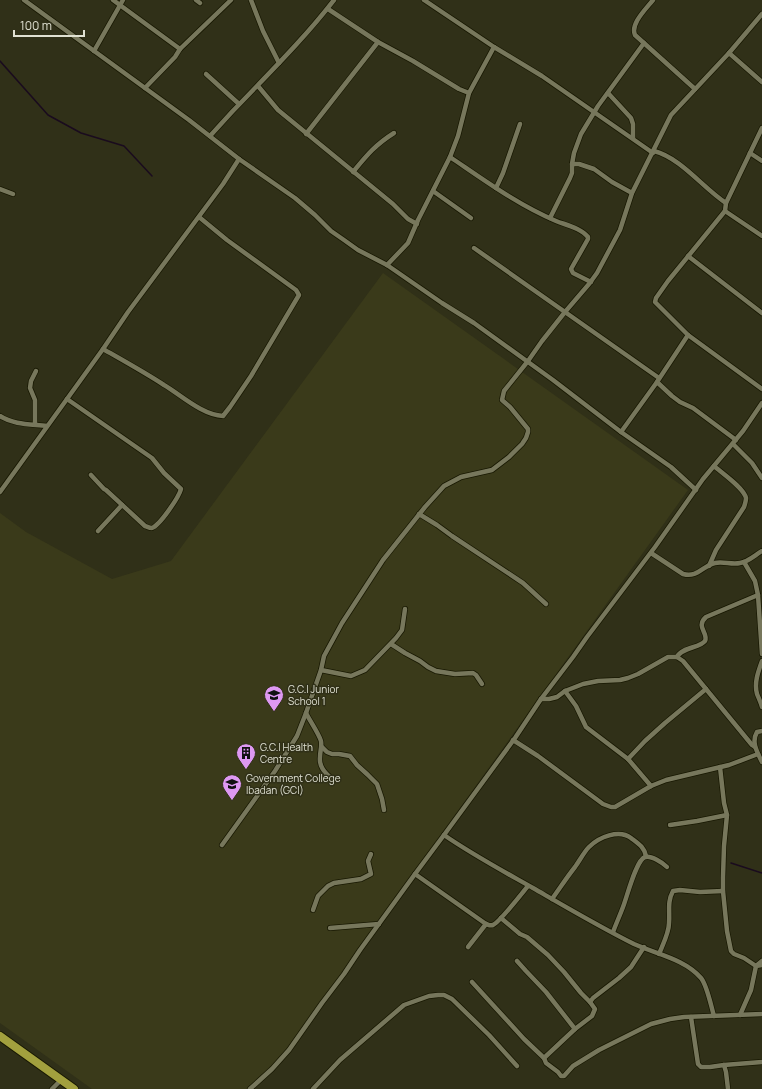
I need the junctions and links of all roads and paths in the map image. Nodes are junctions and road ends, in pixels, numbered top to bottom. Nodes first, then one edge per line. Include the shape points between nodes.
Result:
1 (24, 0) edge
2 (112, 0) edge
3 (123, 0) edge
4 (231, 0) edge
5 (251, 0) edge
6 (334, 0) edge
7 (424, 0) edge
8 (654, 0) edge
9 (120, 5) junction
10 (328, 9) junction
11 (762, 14) edge
12 (378, 42) junction
13 (644, 44) junction
14 (494, 47) junction
15 (180, 49) junction
16 (94, 51) junction
17 (729, 53) junction
18 (279, 63) junction
19 (206, 74) dead end
20 (762, 82) edge
21 (258, 86) junction
22 (145, 88) junction
23 (695, 89) junction
24 (469, 93) junction
25 (608, 93) junction
26 (239, 104) junction
27 (594, 112) junction
28 (520, 124) dead end
29 (762, 128) edge
30 (394, 133) dead end
31 (306, 134) junction
32 (210, 136) junction
33 (633, 138) junction
34 (653, 152) junction
35 (750, 152) junction
36 (450, 157) junction
37 (239, 159) junction
38 (762, 161) edge
39 (572, 164) junction
40 (353, 172) junction
41 (496, 188) junction
42 (0, 189) edge
43 (433, 191) junction
44 (632, 193) junction
45 (13, 194) dead end
46 (726, 203) junction
47 (726, 210) junction
48 (199, 217) junction
49 (471, 218) dead end
50 (550, 218) junction
51 (408, 219) junction
52 (417, 224) junction
53 (414, 230) junction
54 (762, 236) edge
55 (474, 248) dead end
56 (688, 256) junction
57 (387, 265) junction
58 (591, 282) junction
59 (761, 311) edge
60 (565, 312) junction
61 (688, 335) junction
62 (103, 349) junction
63 (528, 361) junction
64 (36, 371) dead end
65 (658, 380) junction
66 (762, 389) edge
67 (67, 399) junction
68 (762, 403) edge
69 (0, 416) edge
70 (35, 424) junction
71 (47, 426) junction
72 (621, 432) junction
73 (735, 442) junction
74 (714, 466) junction
75 (91, 475) dead end
76 (762, 478) edge
77 (696, 490) junction
78 (0, 492) edge
79 (122, 505) junction
80 (419, 514) junction
81 (98, 530) dead end
82 (762, 551) edge
83 (651, 553) junction
84 (744, 562) junction
85 (709, 566) junction
86 (758, 595) junction
87 (546, 604) dead end
88 (405, 609) dead end
89 (761, 632) edge
90 (391, 644) junction
91 (762, 654) edge
92 (677, 657) junction
93 (762, 662) edge
94 (321, 670) junction
95 (482, 684) dead end
96 (706, 689) junction
97 (566, 691) junction
98 (541, 699) junction
99 (762, 707) edge
100 (306, 713) junction
101 (762, 731) edge
102 (513, 740) junction
103 (322, 747) junction
104 (755, 748) junction
105 (758, 754) junction
106 (628, 759) junction
107 (762, 762) edge
108 (720, 767) junction
109 (331, 778) dead end
110 (651, 786) junction
111 (384, 810) dead end
112 (727, 815) junction
113 (670, 825) dead end
114 (444, 835) junction
115 (222, 845) dead end
116 (371, 854) dead end
117 (646, 856) junction
118 (667, 867) dead end
119 (415, 874) junction
120 (528, 886) junction
121 (723, 891) junction
122 (552, 899) junction
123 (313, 910) dead end
124 (501, 918) junction
125 (379, 924) junction
126 (486, 924) junction
127 (330, 928) dead end
128 (613, 932) junction
129 (468, 947) dead end
130 (644, 947) junction
131 (659, 954) junction
132 (517, 961) dead end
133 (762, 961) edge
134 (762, 965) edge
135 (756, 966) junction
136 (472, 982) dead end
137 (590, 1002) junction
138 (740, 1014) junction
139 (762, 1014) edge
140 (714, 1016) junction
141 (691, 1017) junction
142 (575, 1029) junction
143 (0, 1036) edge
144 (544, 1058) junction
145 (762, 1062) edge
146 (724, 1065) junction
147 (517, 1066) dead end
148 (61, 1080) junction
149 (52, 1089) edge
150 (74, 1089) edge
151 (250, 1089) edge
152 (314, 1089) edge
153 (728, 1089) edge

1 - 16 street
2 - 9 street
3 - 9 street
4 - 15 street
5 - 18 street
6 - 10 street
7 - 14 street
8 - 13 street via 635,24 633,31
9 - 15 street
9 - 16 street
10 - 12 street
10 - 18 street
11 - 17 street
12 - 24 street
12 - 31 street
13 - 23 street
13 - 25 street
14 - 24 street
14 - 27 street
15 - 22 street
16 - 22 street
17 - 20 street
17 - 23 street
18 - 21 street
19 - 26 street
21 - 26 street
21 - 31 street via 278,110
22 - 32 street
23 - 34 street via 671,115
24 - 36 street
25 - 27 street
25 - 33 street via 631,118
26 - 32 street
27 - 33 street
27 - 39 street via 581,134
28 - 41 street
29 - 35 street
30 - 40 street via 369,152
31 - 40 street
32 - 37 street
33 - 34 street
34 - 44 street
34 - 46 street via 661,152 675,161
35 - 38 street
35 - 46 street
36 - 41 street
36 - 43 street
37 - 48 street
37 - 57 street via 295,198 331,231 358,250
39 - 44 street via 594,169
39 - 50 street via 570,178
40 - 51 street
41 - 50 street via 517,202
42 - 45 street
43 - 49 street
43 - 52 street
44 - 58 street via 620,230
46 - 47 street
47 - 54 street
47 - 56 street
48 - 62 street
48 - 62 street via 296,290 299,295 230,407 223,416 200,409
50 - 58 street via 582,231 588,237 571,269
51 - 52 street
51 - 53 street
52 - 53 street
53 - 57 street via 408,243
55 - 60 street
56 - 59 street
56 - 61 street via 655,302
57 - 63 street
58 - 60 street
60 - 63 street
60 - 65 street
61 - 65 street
61 - 66 street
62 - 67 street
63 - 72 street
63 - 80 street via 504,391 502,400 528,429 522,444 492,470 461,478 444,486
64 - 70 street via 30,388 35,400
65 - 72 street
65 - 73 street via 672,396 693,408
67 - 71 street
67 - 79 street via 152,458 181,489 166,514 152,528 145,526
68 - 73 street
69 - 70 street via 20,424
70 - 71 street
71 - 78 street
72 - 77 street via 671,467
73 - 74 street
73 - 76 street
74 - 77 street
74 - 85 street via 734,482 746,496 746,501
75 - 79 street
77 - 83 street
79 - 81 street
80 - 87 street via 523,583
80 - 94 street via 383,560 342,623 324,656
82 - 84 street
83 - 85 street via 688,576
83 - 98 street
84 - 85 street via 714,563
84 - 86 street via 755,581
86 - 89 street
86 - 92 street via 706,617 701,624 705,640
88 - 90 street via 402,630
89 - 91 street
90 - 94 street via 365,670 351,676
90 - 95 street via 436,671 473,673
92 - 96 street
92 - 97 street via 668,657 628,678 583,684
93 - 99 street via 756,684
94 - 100 street
96 - 104 street
96 - 106 street via 665,723
97 - 98 street via 557,698
97 - 106 street via 586,727
98 - 102 street
100 - 103 street via 321,740
100 - 115 street via 298,736
101 - 104 street via 757,732 754,737
102 - 110 street via 603,804 611,807
102 - 114 street
103 - 109 street via 320,764
103 - 111 street via 332,754 350,756 377,784
104 - 105 street
105 - 107 street
105 - 108 street
106 - 110 street
108 - 110 street via 674,777
108 - 112 street
112 - 113 street
112 - 121 street
114 - 119 street
114 - 120 street
116 - 123 street via 368,861 371,874 361,879 328,886 318,896
117 - 118 street
117 - 122 street via 641,846 627,835 607,836 589,847
117 - 128 street via 636,868
119 - 125 street
119 - 126 street
120 - 122 street
120 - 124 street
121 - 131 street via 673,891 669,904 670,923
121 - 135 street via 731,951
122 - 128 street
124 - 126 street via 493,924
124 - 137 street via 548,955
125 - 127 street
125 - 151 street via 289,1050
126 - 129 street
128 - 130 street
130 - 131 street
130 - 137 street via 631,967
131 - 140 street via 690,968 702,979
132 - 142 street
133 - 135 street
134 - 135 street
135 - 138 street via 751,990
136 - 144 street
137 - 142 street via 594,1008 592,1016
138 - 139 street
138 - 140 street
140 - 141 street
141 - 144 street via 651,1024 599,1050 573,1066 564,1076 546,1063
141 - 146 street via 698,1064 701,1067
142 - 144 street
143 - 148 highway
145 - 146 street
146 - 153 street
147 - 152 street via 452,999 444,995 429,996 404,1005 340,1060
148 - 149 street
148 - 150 highway

